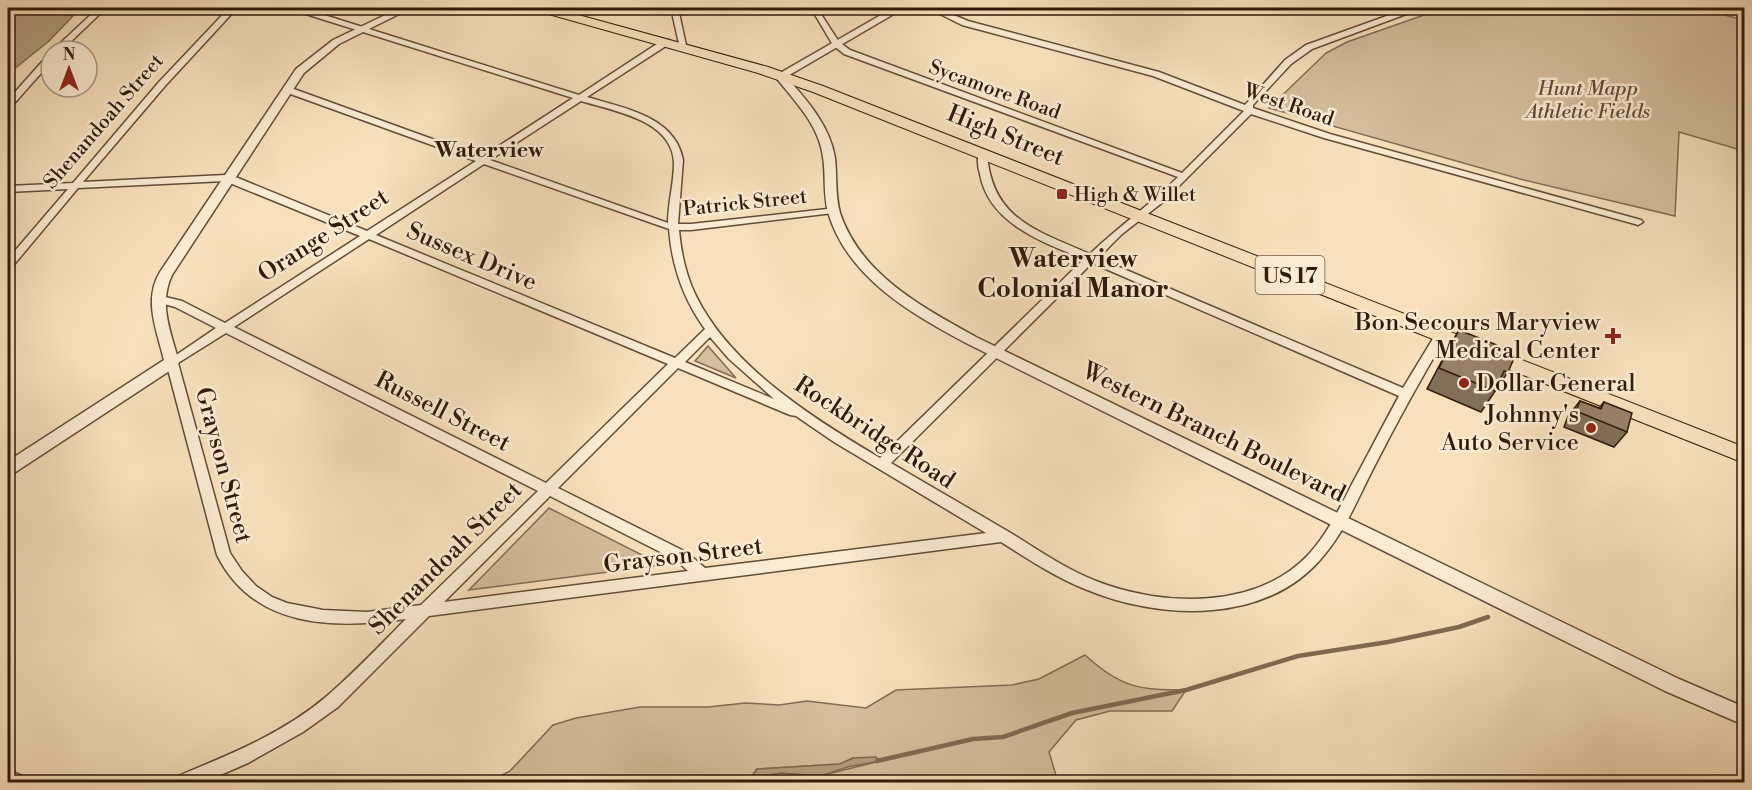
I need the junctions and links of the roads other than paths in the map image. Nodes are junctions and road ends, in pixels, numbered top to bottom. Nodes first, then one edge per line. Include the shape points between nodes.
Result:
1 (102, 8) edge
2 (233, 8) edge
3 (296, 8) edge
4 (406, 8) edge
5 (542, 8) edge
6 (674, 8) edge
7 (814, 8) edge
8 (899, 8) edge
9 (932, 8) edge
10 (1414, 8) edge
11 (1730, 8) edge
12 (1744, 16) edge
13 (362, 29) junction
14 (70, 39) edge
15 (666, 42) junction
16 (836, 43) junction
17 (684, 48) junction
18 (39, 70) edge
19 (780, 76) junction
20 (288, 90) junction
21 (580, 98) junction
22 (8, 105) edge
23 (1248, 110) junction
24 (982, 153) junction
25 (484, 160) junction
26 (1183, 176) junction
27 (228, 179) junction
28 (76, 185) junction
29 (8, 189) edge
30 (833, 210) junction
31 (1138, 215) junction
32 (1638, 222) dead end
33 (674, 227) junction
34 (367, 235) junction
35 (1091, 259) junction
36 (8, 265) edge
37 (157, 299) junction
38 (225, 327) junction
39 (711, 329) junction
40 (1441, 335) junction
41 (998, 352) junction
42 (172, 362) junction
43 (675, 364) junction
44 (1406, 394) junction
45 (803, 416) junction
46 (1744, 455) edge
47 (882, 464) junction
48 (8, 469) edge
49 (548, 489) junction
50 (1339, 522) junction
51 (1004, 536) junction
52 (703, 575) junction
53 (423, 613) junction
54 (1744, 716) edge
55 (8, 778) edge
56 (16, 783) edge
57 (184, 783) edge

1 - 14 street
2 - 28 street, Shenandoah Street
3 - 13 street, Rockbridge Road
4 - 13 street
5 - 15 main road, High Street / US 17
6 - 17 street
7 - 16 street, Sycamore Road
8 - 16 street
9 - 23 street, West Road via 965,23 1156,74
10 - 23 street via 1309,47 1288,62 1249,104
11 - 12 street
13 - 20 street via 316,55
13 - 21 street, Rockbridge Road
15 - 17 main road, High Street / US 17
15 - 21 street, Orange Street
16 - 19 street
16 - 26 street, Sycamore Road via 847,52
17 - 19 main road, High Street / US 17
18 - 22 street
19 - 24 main road, High Street / US 17
19 - 30 street, Western Branch Boulevard via 822,133 829,158
20 - 25 street, Patrick Street
20 - 27 street
21 - 25 street, Orange Street
21 - 33 street, Rockbridge Road via 642,118 672,141 678,159
23 - 26 street
23 - 32 street, West Road via 1352,144
24 - 31 main road, High Street / US 17
24 - 35 street via 984,181 1006,214 1034,234
25 - 33 street, Patrick Street
25 - 34 street, Orange Street
26 - 31 street via 1152,207
27 - 28 street, Sussex Drive
27 - 34 street, Sussex Drive
27 - 37 street via 165,275
28 - 29 street, Sussex Drive
28 - 36 street, Shenandoah Street
30 - 33 street, Patrick Street
30 - 41 street, Western Branch Boulevard via 853,250 890,289 940,323
31 - 35 street
31 - 40 main road, High Street / US 17
33 - 39 street, Rockbridge Road via 685,281
34 - 38 street, Orange Street
34 - 43 street, Sussex Drive
35 - 41 street
35 - 44 street
37 - 38 street, Russell Street via 178,304
37 - 42 street, Grayson Street
38 - 42 street, Orange Street
38 - 49 street, Russell Street
39 - 43 street, Shenandoah Street
39 - 45 street, Rockbridge Road
40 - 44 street, Rockbridge Road
40 - 46 main road, High Street / US 17
41 - 47 street
41 - 50 street, Western Branch Boulevard
42 - 48 street, Orange Street
42 - 53 street, Grayson Street via 224,555 246,587 278,608 299,615 367,618
43 - 45 street, Sussex Drive
43 - 49 street, Shenandoah Street
44 - 50 street, Rockbridge Road
45 - 47 street, Rockbridge Road
47 - 51 street, Rockbridge Road
49 - 52 street, Russell Street via 681,556
49 - 53 street, Shenandoah Street
50 - 51 street, Rockbridge Road via 1323,549 1287,581 1253,595 1201,604 1167,604 1118,595 1071,576
50 - 54 street, Western Branch Boulevard via 1672,686
51 - 52 street, Grayson Street
52 - 53 street, Grayson Street
53 - 57 street, Shenandoah Street via 319,712 263,747
55 - 56 street

